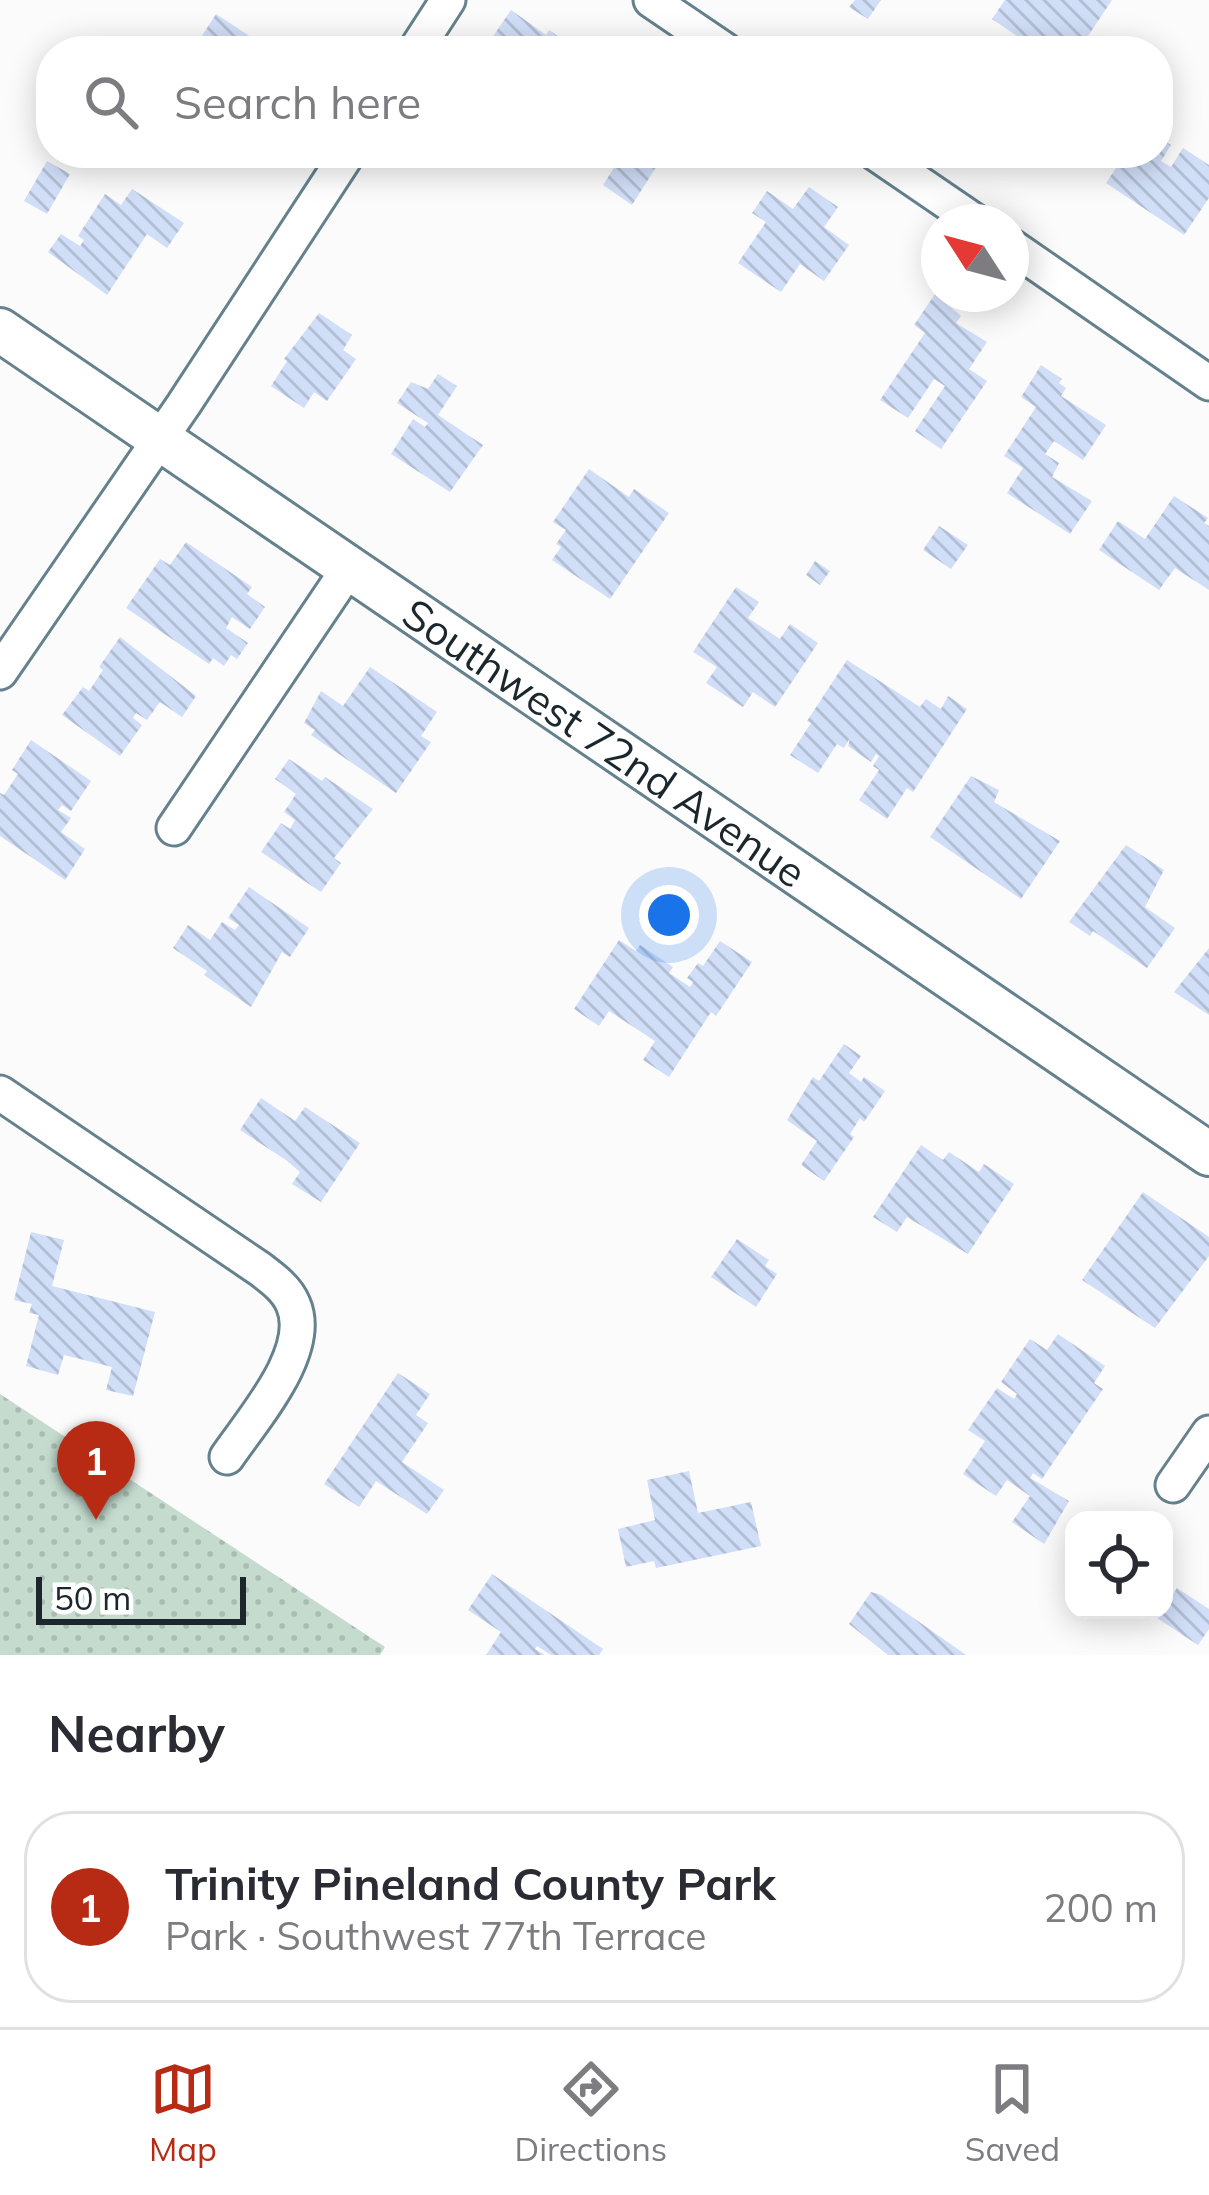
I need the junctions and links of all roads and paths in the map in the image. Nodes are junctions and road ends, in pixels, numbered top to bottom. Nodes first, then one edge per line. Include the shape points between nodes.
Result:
1 (448, 0) edge
2 (651, 0) edge
3 (425, 36) edge
4 (704, 36) edge
5 (338, 168) edge
6 (897, 168) edge
7 (950, 204) edge
8 (1029, 258) edge
9 (0, 330) edge
10 (1209, 382) edge
11 (159, 438) junction
12 (349, 568) junction
13 (0, 672) edge
14 (174, 828) dead end
15 (0, 1093) edge
16 (1209, 1154) edge
17 (1209, 1433) edge
18 (227, 1457) dead end
19 (1174, 1485) dead end

1 - 3 street
2 - 4 street
5 - 11 street
6 - 7 street
8 - 10 street
9 - 11 street, Southwest 72nd Avenue
11 - 12 street, Southwest 72nd Avenue
11 - 13 street
12 - 14 street
12 - 16 street, Southwest 72nd Avenue
15 - 18 street via 260,1269 293,1302 297,1333 289,1362
17 - 19 street

